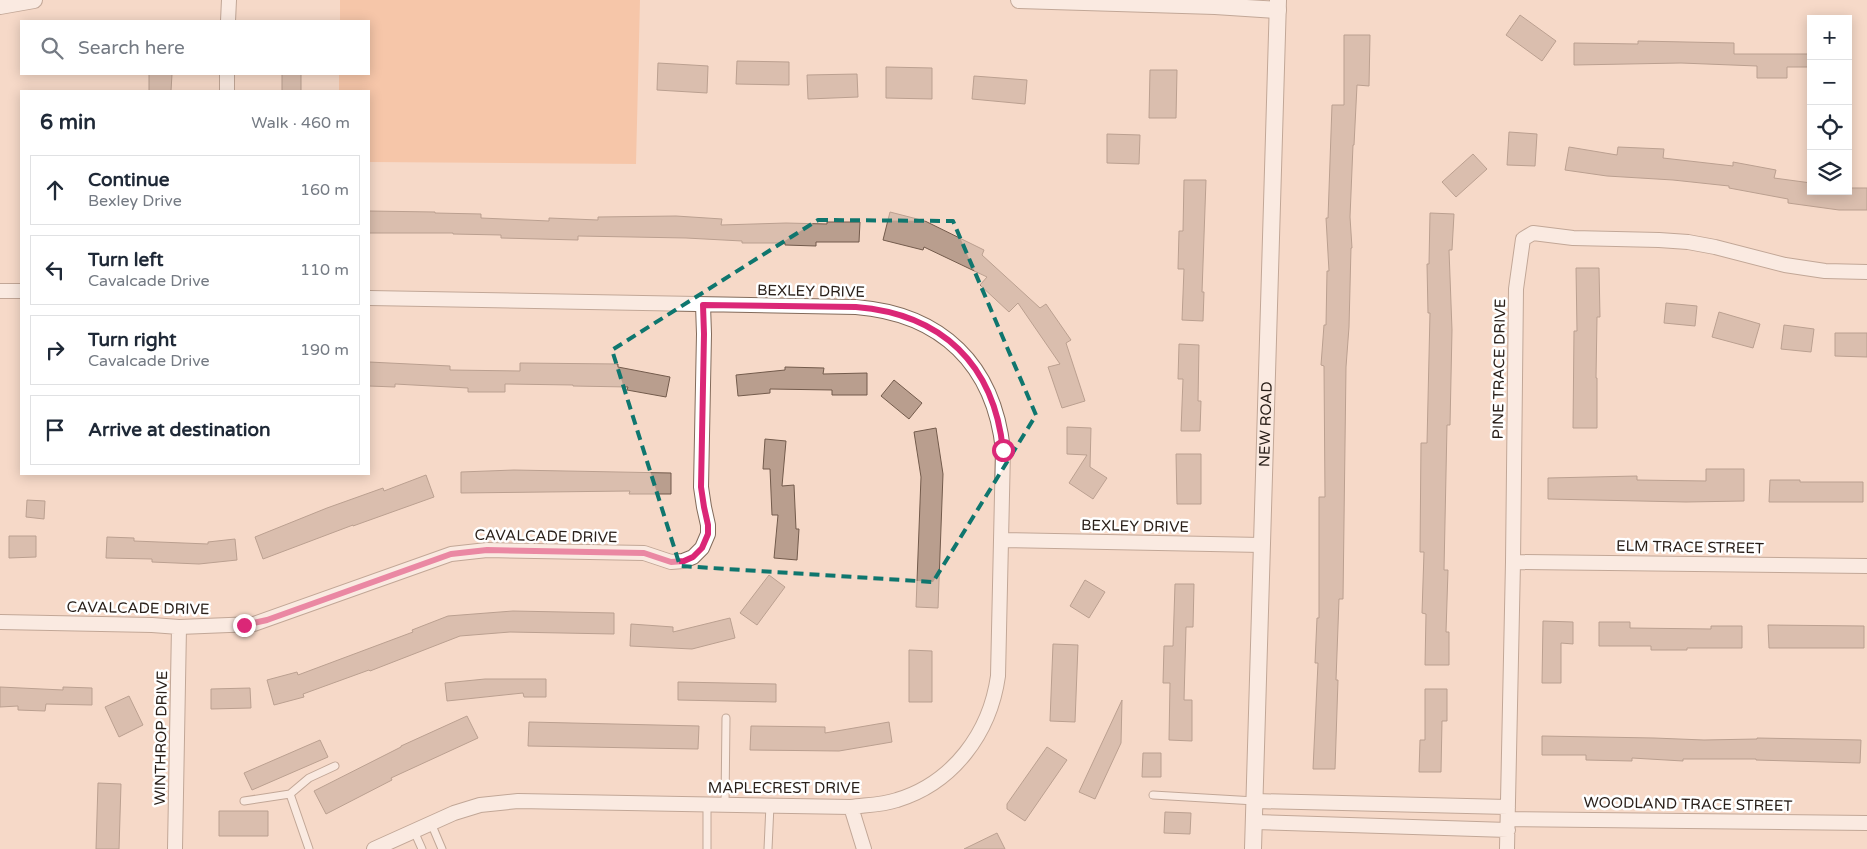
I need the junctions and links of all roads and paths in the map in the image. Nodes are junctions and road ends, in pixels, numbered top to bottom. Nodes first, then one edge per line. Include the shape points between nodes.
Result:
1 (34, 0) edge
2 (229, 0) edge
3 (1019, 0) edge
4 (10, 3) edge
5 (1278, 5) edge
6 (228, 20) edge
7 (227, 75) edge
8 (227, 90) edge
9 (1867, 272) edge
10 (0, 291) edge
11 (20, 291) edge
12 (370, 298) edge
13 (703, 305) junction
14 (1001, 540) junction
15 (1262, 545) junction
16 (1513, 562) junction
17 (1867, 566) edge
18 (0, 622) edge
19 (179, 627) junction
20 (726, 718) dead end
21 (335, 766) dead end
22 (290, 794) junction
23 (1153, 795) dead end
24 (244, 801) dead end
25 (1255, 801) junction
26 (707, 804) junction
27 (725, 805) junction
28 (770, 805) junction
29 (851, 807) junction
30 (1508, 818) junction
31 (1254, 822) junction
32 (431, 823) junction
33 (1867, 823) edge
34 (414, 831) junction
35 (175, 849) edge
36 (310, 849) edge
37 (374, 849) edge
38 (422, 849) edge
39 (442, 849) edge
40 (707, 849) edge
41 (768, 849) edge
42 (864, 849) edge
43 (1254, 849) edge
44 (1507, 849) edge

1 - 4 street
2 - 6 street
3 - 5 street
5 - 15 street, NEW ROAD
7 - 8 street
9 - 16 street, PINE TRACE DRIVE via 1825,271 1785,265 1688,242 1527,235 1523,240 1516,289
10 - 11 street
12 - 13 street, BEXLEY DRIVE
13 - 14 street, BEXLEY DRIVE via 876,309 913,319 946,338 977,371 997,414 1003,450
13 - 19 street, CAVALCADE DRIVE via 701,487 708,534 705,544 693,557 671,562 644,553 465,551 267,620 244,625
14 - 15 street, BEXLEY DRIVE
14 - 29 street, MAPLECREST DRIVE via 998,676 993,704 980,733 956,765 924,789 894,801
15 - 25 street, NEW ROAD
16 - 17 street, ELM TRACE STREET
16 - 30 street, PINE TRACE DRIVE
18 - 19 street, CAVALCADE DRIVE
19 - 35 street, WINTHROP DRIVE
20 - 27 lane
21 - 22 lane via 309,778
22 - 24 lane
22 - 36 lane
23 - 25 lane
25 - 30 street, WOODLAND TRACE STREET
25 - 31 street, NEW ROAD
26 - 27 street, MAPLECREST DRIVE
26 - 32 street, MAPLECREST DRIVE via 518,800 494,802
26 - 40 lane
27 - 28 street, MAPLECREST DRIVE
28 - 29 street, MAPLECREST DRIVE
28 - 41 lane
29 - 42 street
30 - 31 street, WOODLAND TRACE STREET
30 - 33 street, WOODLAND TRACE STREET
30 - 44 street, PINE TRACE DRIVE
31 - 43 street, NEW ROAD
32 - 34 street, MAPLECREST DRIVE
32 - 39 lane
34 - 37 street, MAPLECREST DRIVE
34 - 38 lane

